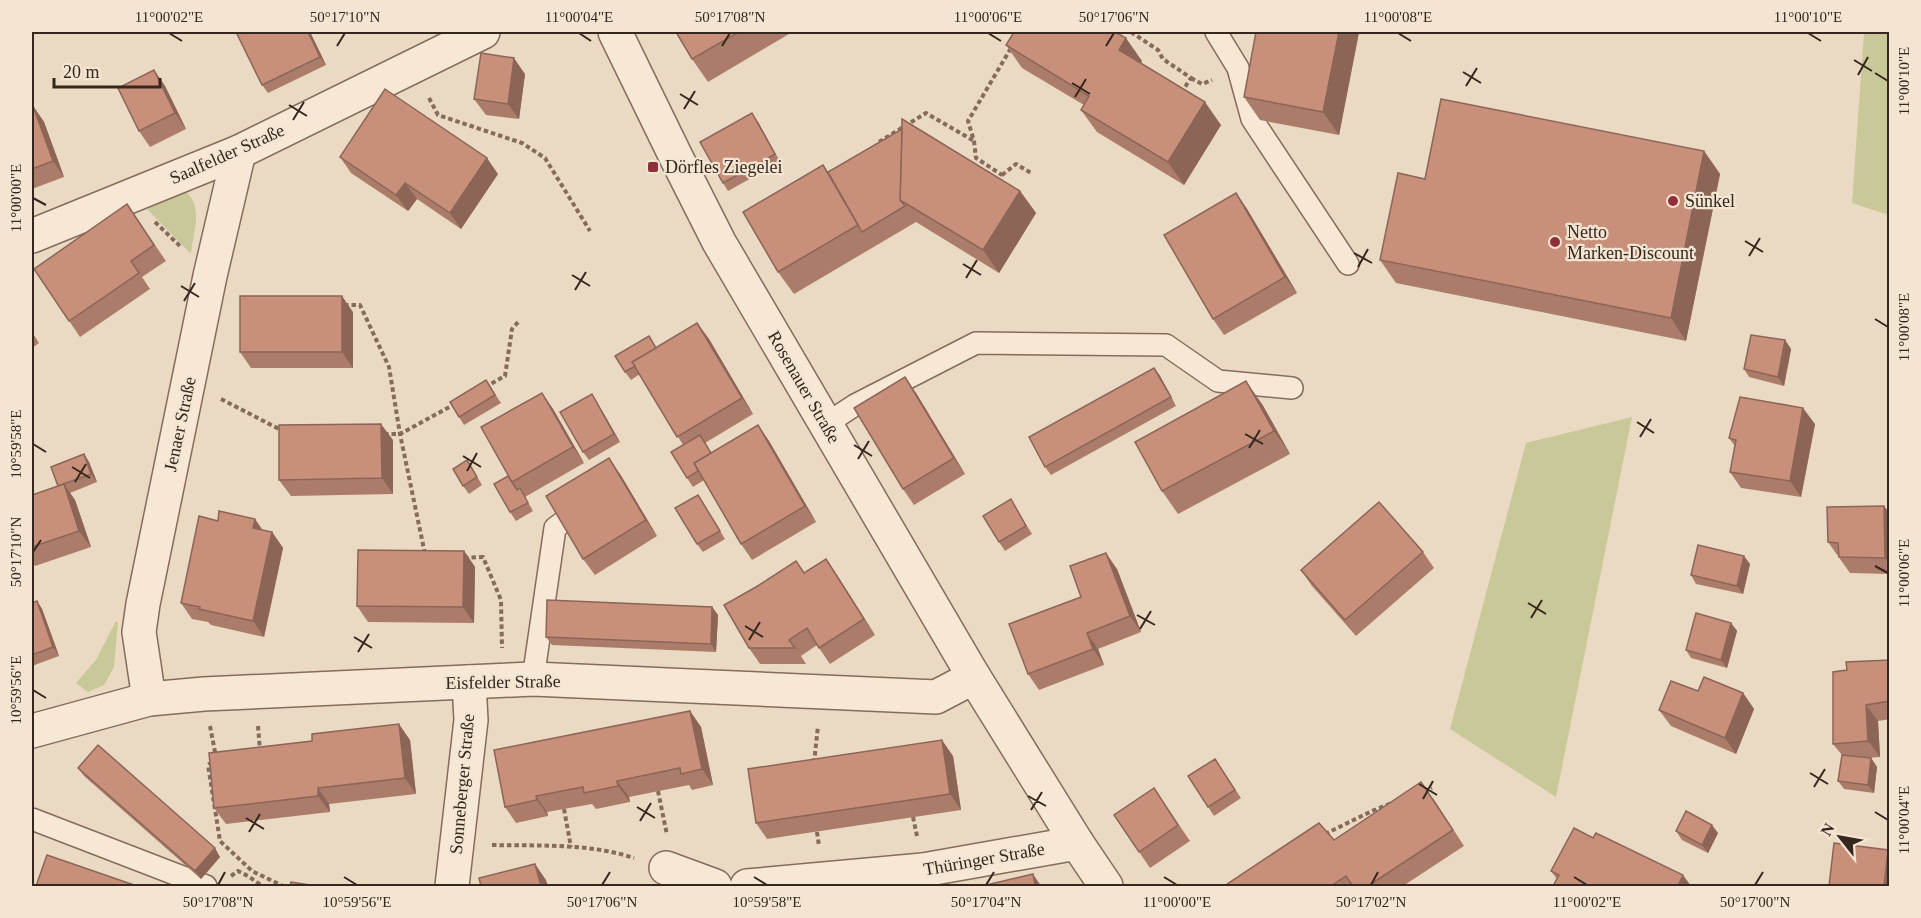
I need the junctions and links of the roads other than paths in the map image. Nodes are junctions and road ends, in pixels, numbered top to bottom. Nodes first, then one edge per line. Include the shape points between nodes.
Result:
1 (483, 32) edge
2 (615, 32) edge
3 (1216, 32) edge
4 (239, 152) junction
5 (32, 236) edge
6 (1348, 264) dead end
7 (1292, 388) dead end
8 (826, 424) junction
9 (563, 522) edge
10 (974, 677) junction
11 (518, 680) junction
12 (469, 682) junction
13 (149, 699) junction
14 (32, 731) edge
15 (32, 819) edge
16 (1077, 843) junction
17 (666, 868) road end
18 (206, 886) edge
19 (452, 886) edge
20 (715, 886) edge
21 (747, 886) edge
22 (1106, 886) edge

1 - 4 street, Saalfelder Straße
2 - 8 street, Rosenauer Straße via 719,242
3 - 6 lane via 1238,68 1252,119
4 - 5 street, Saalfelder Straße
4 - 13 street, Jenaer Straße via 145,593 139,632
7 - 8 lane via 1218,381 1166,345 976,343
8 - 10 street, Rosenauer Straße
9 - 11 lane via 555,528
10 - 11 street, Eisfelder Straße via 936,697
10 - 16 street, Rosenauer Straße
11 - 12 street, Eisfelder Straße
12 - 13 street, Eisfelder Straße
12 - 19 street, Sonneberger Straße via 471,720
13 - 14 street, Eisfelder Straße
15 - 18 lane
16 - 21 street, Thüringer Straße via 922,870
16 - 22 street, Rosenauer Straße
17 - 20 street

